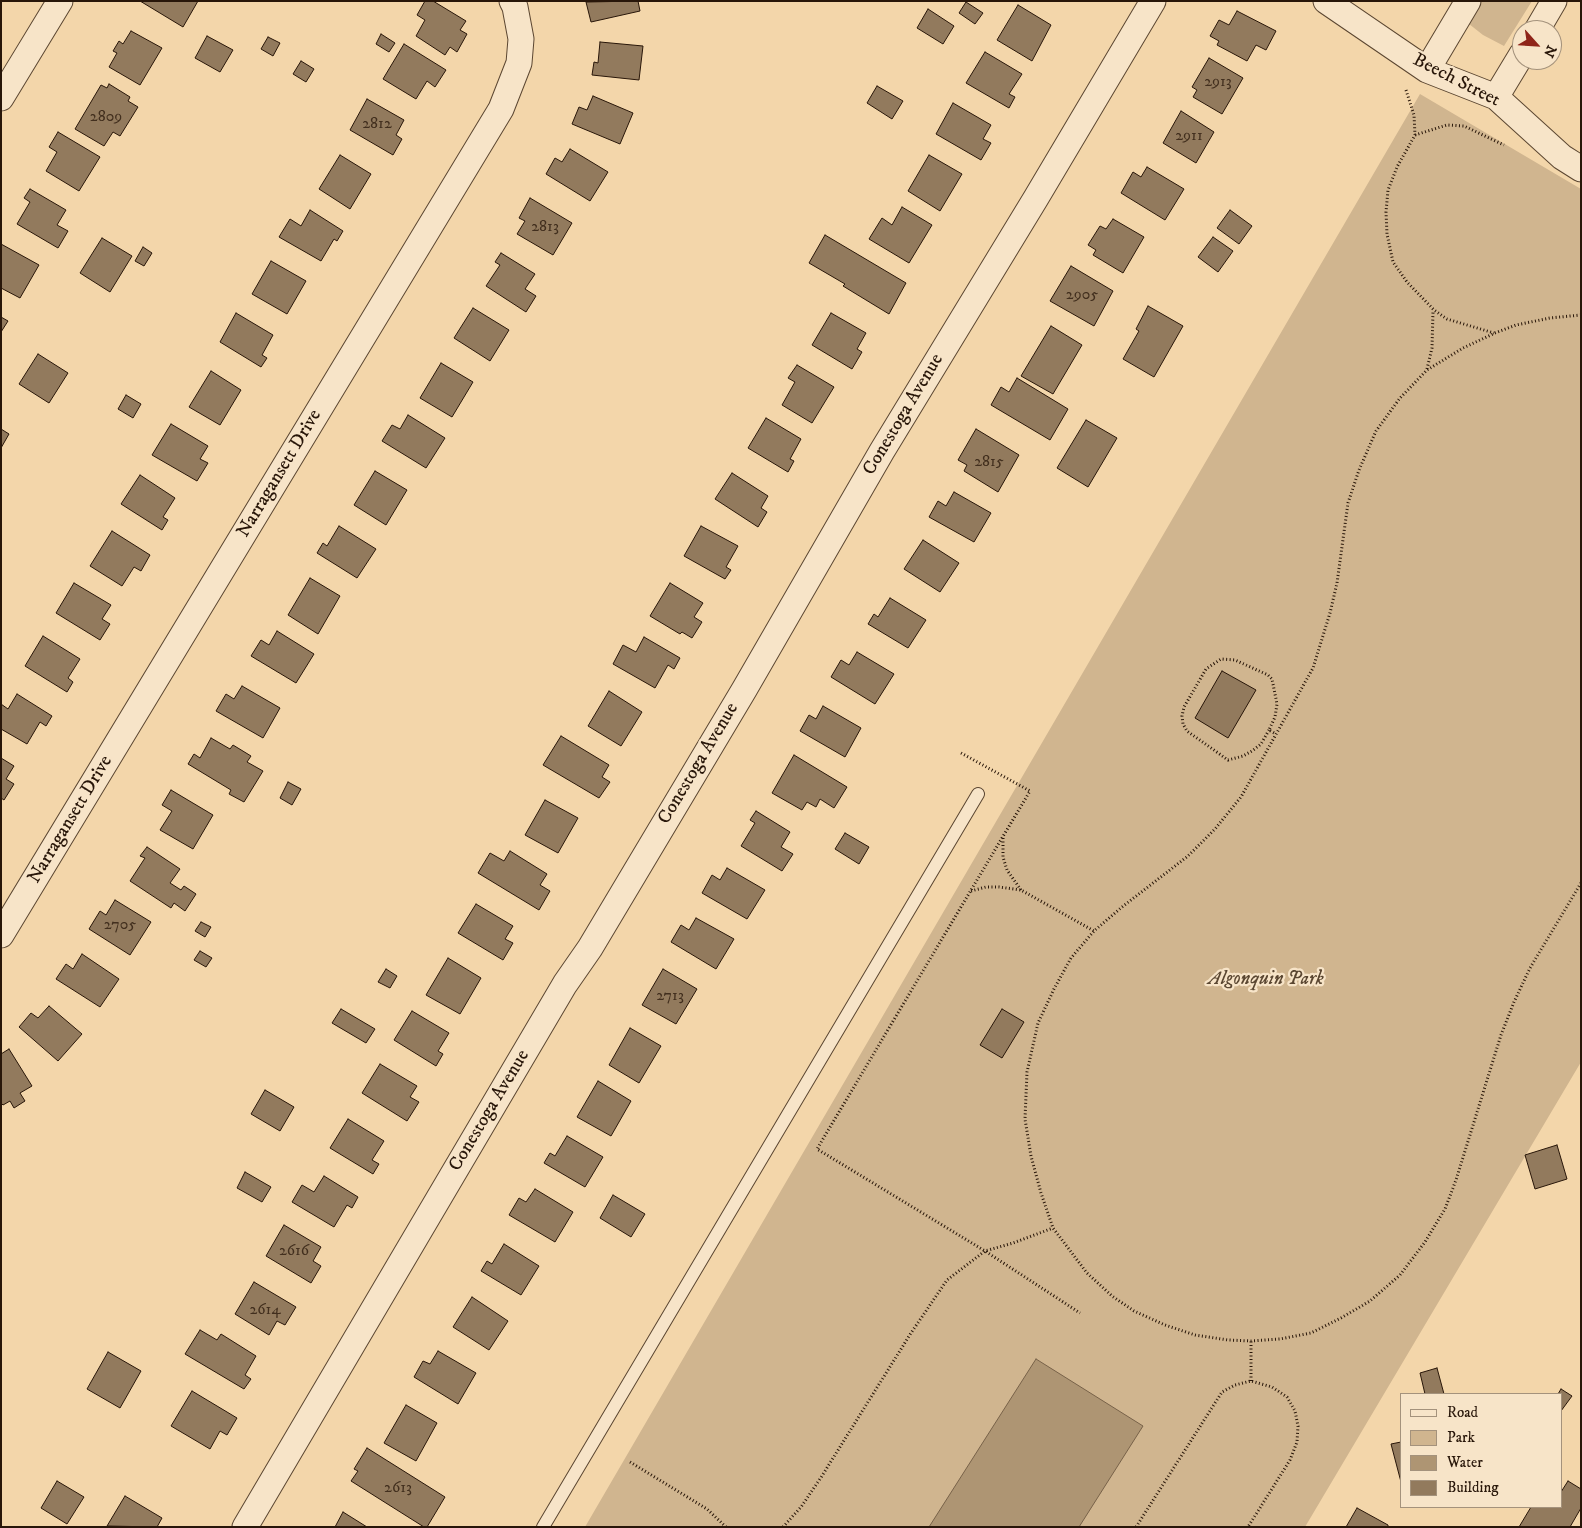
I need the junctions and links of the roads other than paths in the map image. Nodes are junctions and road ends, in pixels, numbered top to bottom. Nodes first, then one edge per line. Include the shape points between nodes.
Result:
1 (60, 1) edge
2 (512, 1) edge
3 (1153, 1) edge
4 (1326, 1) edge
5 (1468, 1) edge
6 (1554, 1) edge
7 (1543, 20) edge
8 (1427, 70) junction
9 (1512, 70) edge
10 (1496, 97) junction
11 (1, 98) edge
12 (1581, 169) edge
13 (978, 794) dead end
14 (1, 935) edge
15 (245, 1527) edge
16 (543, 1527) edge

1 - 11 street
2 - 14 street, Narragansett Drive via 521,39 519,63 501,109
3 - 15 street, Conestoga Avenue via 882,451 744,690 590,948 565,984
4 - 8 street, Beech Street
5 - 8 street
6 - 7 street
8 - 10 street, Beech Street
9 - 10 street
10 - 12 street, Beech Street via 1562,157
13 - 16 lane

